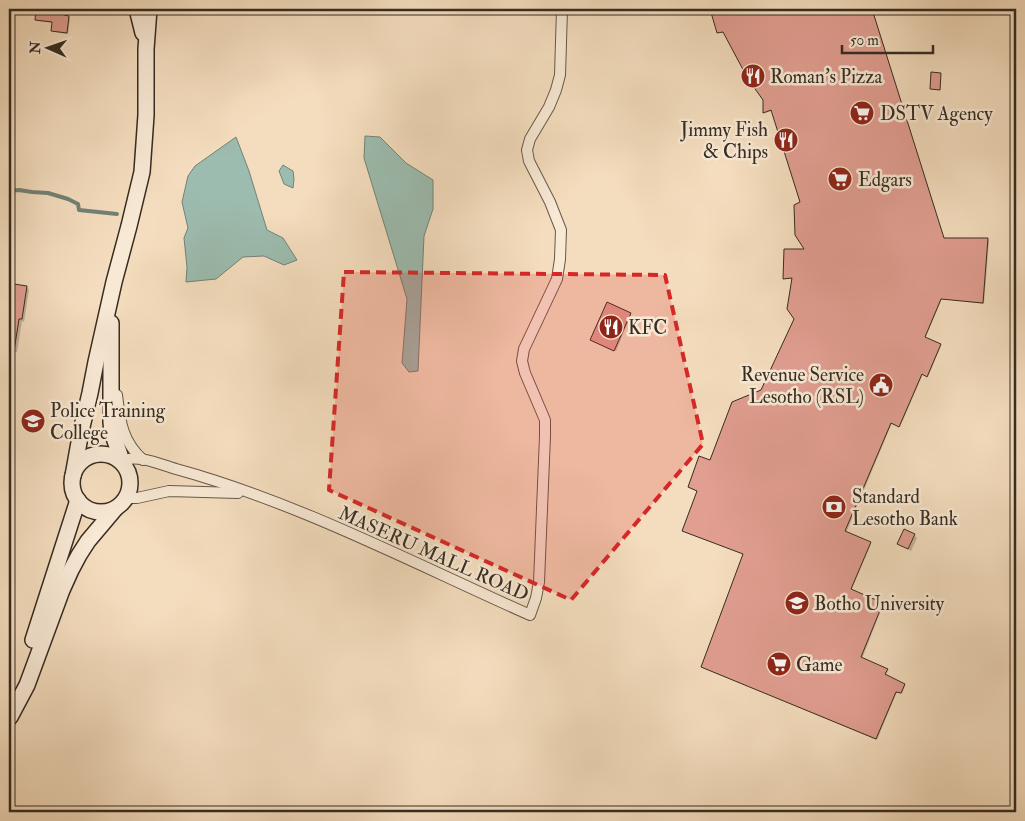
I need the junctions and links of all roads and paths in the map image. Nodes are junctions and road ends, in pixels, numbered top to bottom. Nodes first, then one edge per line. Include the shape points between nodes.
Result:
1 (137, 9) edge
2 (149, 9) edge
3 (562, 9) edge
4 (146, 49) junction
5 (114, 282) junction
6 (111, 383) junction
7 (143, 460) junction
8 (120, 461) junction
9 (73, 476) junction
10 (126, 498) junction
11 (263, 498) junction
12 (78, 500) junction
13 (114, 509) junction
14 (9, 719) edge

1 - 4 main road
2 - 4 main road
3 - 11 street, MASERU MALL ROAD via 560,75 550,107 530,139 527,150 561,230 557,279 524,349 522,361 545,420 539,582 530,615 368,541
4 - 5 main road via 142,172
5 - 6 main road
5 - 9 main road
6 - 7 street via 116,390 126,440
6 - 8 main road via 112,432
7 - 8 street, MASERU MALL ROAD via 128,458
7 - 11 street, MASERU MALL ROAD
8 - 9 main road via 103,454 92,455 82,461
8 - 10 main road via 130,479
9 - 12 main road via 72,486
10 - 11 street, MASERU MALL ROAD via 182,490 232,492
10 - 13 main road
12 - 13 main road via 86,508 98,512
12 - 14 main road
13 - 14 main road via 88,541 71,570 27,685

